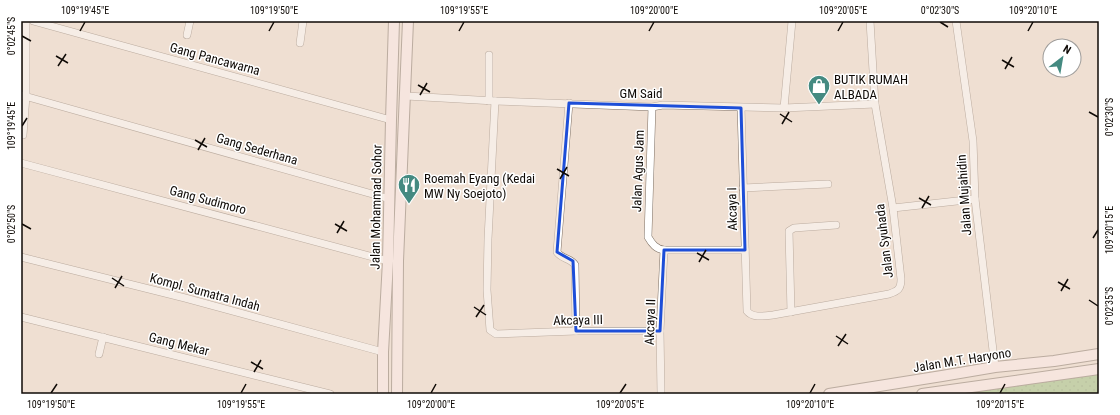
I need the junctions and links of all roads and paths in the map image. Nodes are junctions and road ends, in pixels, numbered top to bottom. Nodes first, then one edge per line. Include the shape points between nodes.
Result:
1 (26, 21) edge
2 (34, 21) edge
3 (190, 21) edge
4 (303, 21) edge
5 (394, 21) edge
6 (408, 21) edge
7 (792, 21) edge
8 (870, 21) edge
9 (956, 21) edge
10 (188, 35) dead end
11 (300, 43) dead end
12 (407, 48) junction
13 (393, 50) junction
14 (489, 55) dead end
15 (24, 96) edge
16 (406, 96) junction
17 (492, 101) junction
18 (569, 103) junction
19 (875, 104) junction
20 (652, 107) junction
21 (741, 108) junction
22 (784, 108) junction
23 (391, 120) junction
24 (23, 135) dead end
25 (21, 163) edge
26 (828, 184) dead end
27 (743, 188) junction
28 (390, 199) junction
29 (974, 199) junction
30 (893, 208) junction
31 (836, 225) dead end
32 (664, 250) junction
33 (744, 250) junction
34 (21, 256) edge
35 (388, 261) junction
36 (385, 309) junction
37 (397, 310) junction
38 (747, 311) joint
39 (791, 312) junction
40 (21, 317) edge
41 (576, 331) junction
42 (660, 331) junction
43 (103, 338) junction
44 (383, 352) junction
45 (99, 354) dead end
46 (1099, 354) edge
47 (1054, 361) junction
48 (994, 367) junction
49 (1099, 369) edge
50 (1058, 375) junction
51 (942, 376) junction
52 (944, 391) junction
53 (330, 394) edge
54 (383, 394) edge
55 (397, 394) edge
56 (661, 394) edge
57 (829, 394) edge
58 (922, 394) edge

1 - 15 street
2 - 23 street, Gang Pancawarna
3 - 10 street
4 - 11 street
5 - 13 street, Jalan Mohammad Sohor
6 - 12 street, Jalan Mohammad Sohor
7 - 22 street
8 - 19 street, Jalan Syuhada
9 - 29 street, Jalan Mujahidin via 973,142
12 - 13 street
12 - 16 street, Jalan Mohammad Sohor
13 - 23 street, Jalan Mohammad Sohor
14 - 17 street
15 - 24 street
15 - 28 street, Gang Sederhana
16 - 17 street, GM Said
16 - 37 street, Jalan Mohammad Sohor
17 - 18 street, GM Said
17 - 41 street, Akcaya III via 487,290 491,332 496,334
18 - 20 street, GM Said
18 - 41 street via 557,252 560,256 572,260 575,265
19 - 22 street, GM Said
19 - 30 street, Jalan Syuhada
20 - 21 street, GM Said via 663,105
20 - 32 street, Jalan Agus Jam via 648,237 653,246
21 - 22 street, GM Said
21 - 27 street, Akcaya I
23 - 28 street, Jalan Mohammad Sohor
25 - 35 street, Gang Sudimoro
26 - 27 street
27 - 33 street, Akcaya I
28 - 35 street, Jalan Mohammad Sohor
29 - 30 street
29 - 48 street, Jalan Mujahidin
30 - 39 street, Jalan Syuhada via 901,279 897,292
31 - 39 street via 794,228 789,231
32 - 33 street
32 - 42 street, Akcaya II
33 - 38 street, Akcaya I
34 - 44 street, Kompl. Sumatra Indah
35 - 36 street, Jalan Mohammad Sohor
36 - 37 street
36 - 44 street, Jalan Mohammad Sohor
37 - 55 street, Jalan Mohammad Sohor
38 - 39 street, Jalan Syuhada via 760,316
40 - 43 street, Gang Mekar
41 - 42 street, Akcaya III
42 - 56 street, Akcaya II
43 - 45 street
43 - 53 street, Gang Mekar
44 - 54 street, Jalan Mohammad Sohor
46 - 47 street, Jalan M.T. Haryono
47 - 48 street, Jalan M.T. Haryono
47 - 50 street
48 - 51 street, Jalan M.T. Haryono
49 - 50 street
50 - 52 street
51 - 52 street
51 - 57 street, Jalan M.T. Haryono
52 - 58 street

